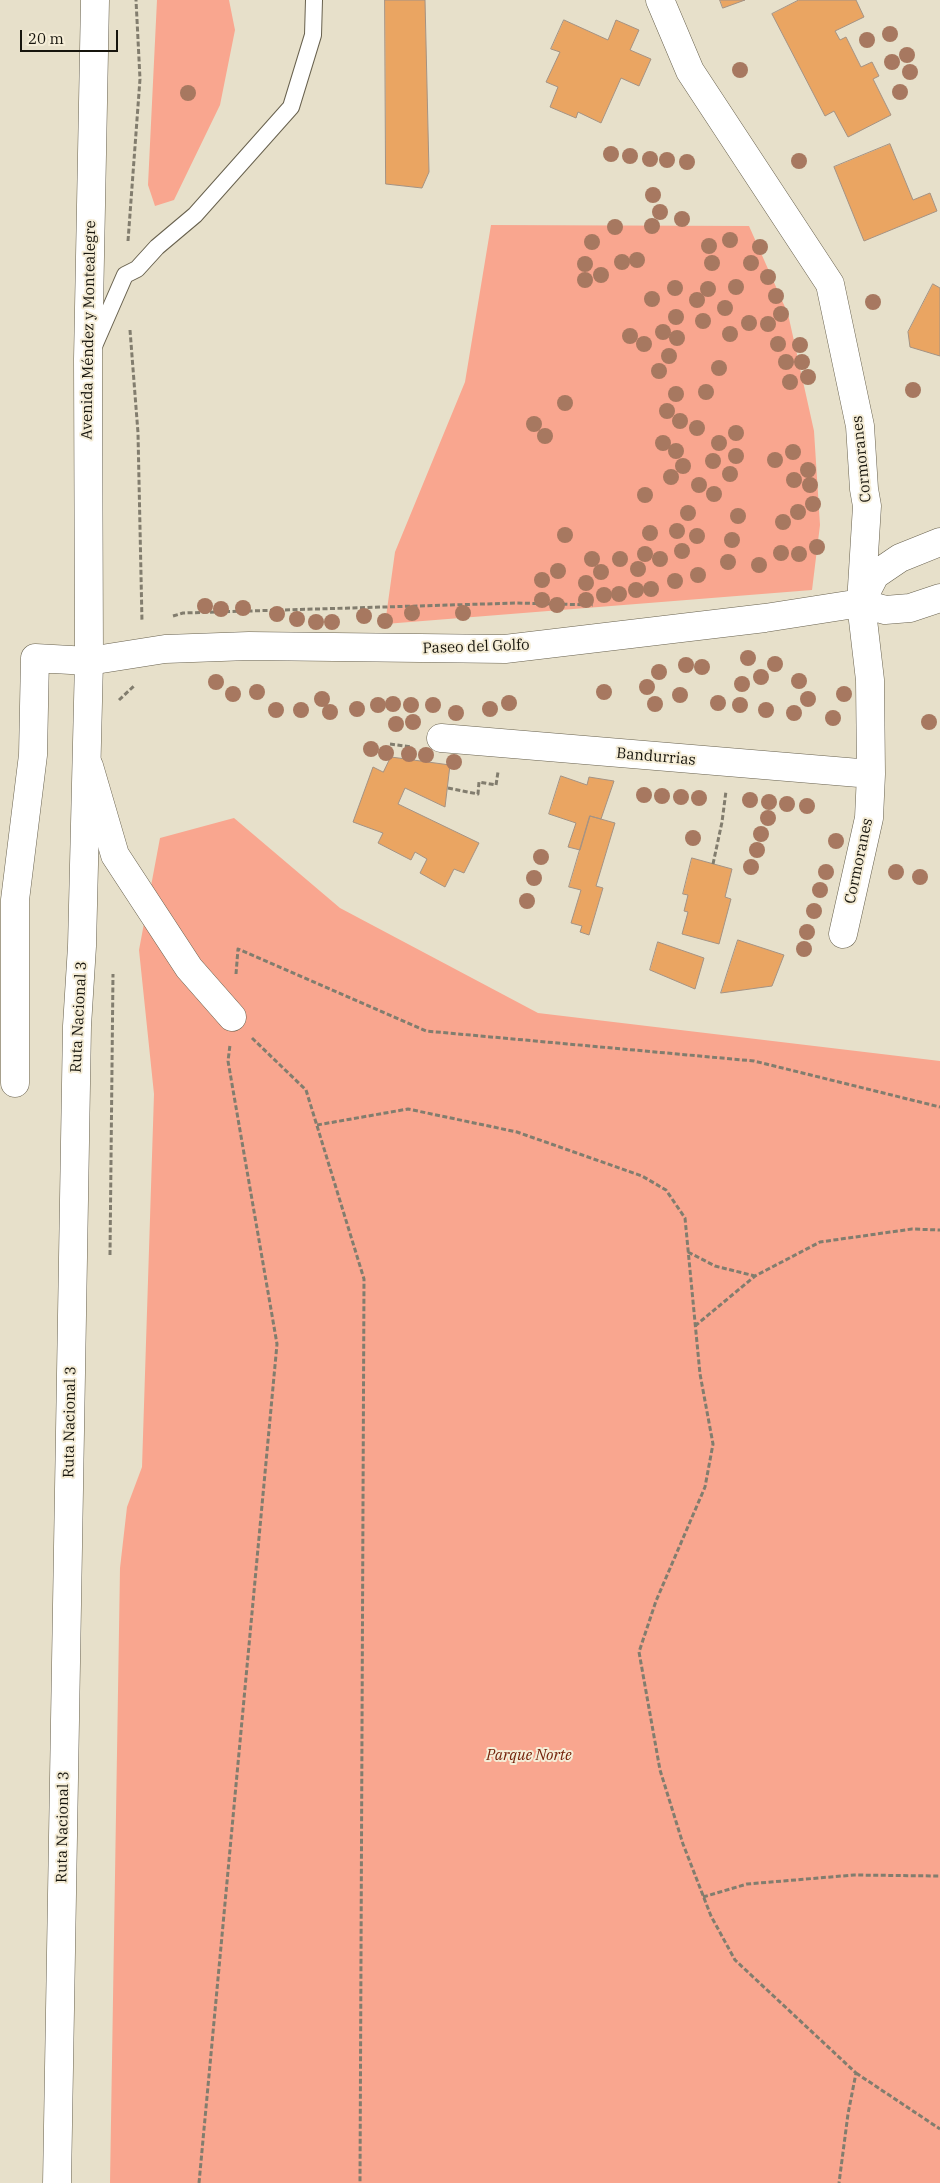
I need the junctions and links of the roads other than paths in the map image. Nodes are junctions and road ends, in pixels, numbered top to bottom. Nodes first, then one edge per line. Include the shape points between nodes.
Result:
1 (95, 0) edge
2 (314, 0) edge
3 (660, 0) edge
4 (88, 359) junction
5 (940, 542) edge
6 (940, 598) edge
7 (860, 604) junction
8 (89, 661) junction
9 (442, 738) dead end
10 (86, 755) junction
11 (871, 774) junction
12 (843, 934) dead end
13 (232, 1017) road end
14 (15, 1083) dead end
15 (57, 2183) edge

1 - 4 main road, Avenida Méndez y Montealegre
2 - 4 lane via 313,35 291,107 195,215 137,269 125,275
3 - 7 main road, Cormoranes via 690,71 830,284 860,426 867,506
4 - 8 main road, Avenida Méndez y Montealegre
5 - 7 main road via 900,558 875,574
6 - 7 main road, Paseo del Golfo via 902,609 885,610
7 - 8 main road, Paseo del Golfo via 505,649 165,649
7 - 11 main road, Cormoranes via 870,680
8 - 10 main road, Ruta Nacional 3
8 - 14 main road, Paseo del Golfo via 35,658 33,755 15,900
9 - 11 main road, Bandurrias
10 - 13 main road via 115,855 189,968
10 - 15 main road, Ruta Nacional 3 via 72,1289
11 - 12 main road, Cormoranes via 869,818

